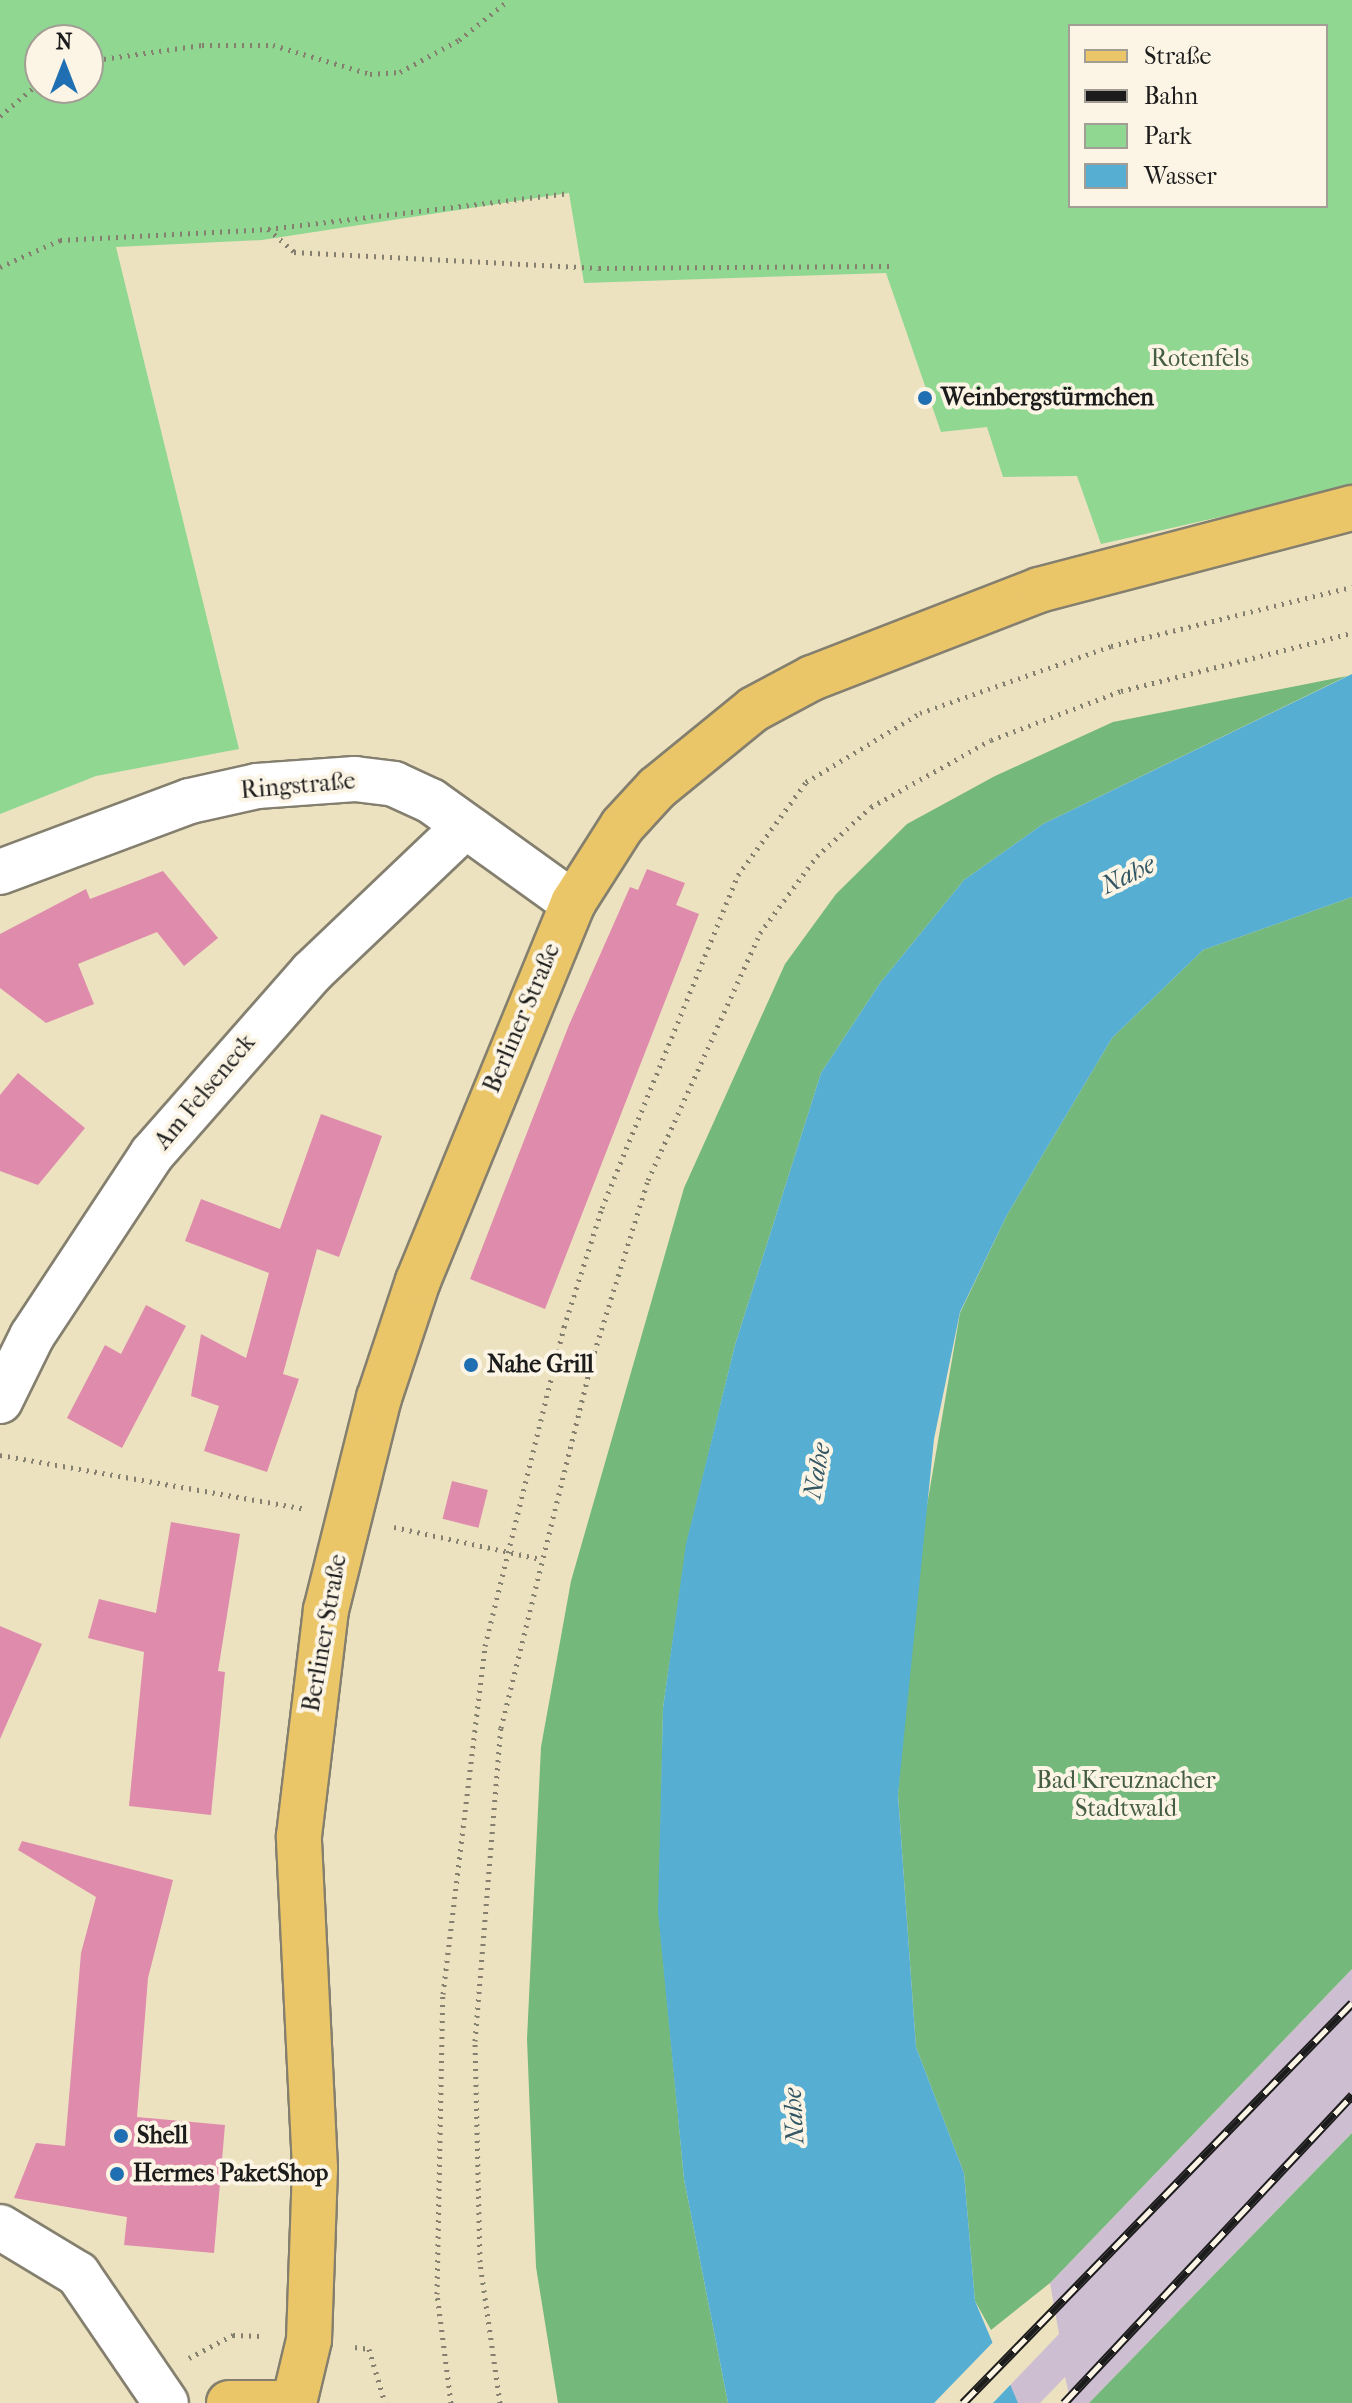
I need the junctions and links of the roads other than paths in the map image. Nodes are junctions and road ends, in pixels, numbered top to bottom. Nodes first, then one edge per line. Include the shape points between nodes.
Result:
1 (1352, 508) edge
2 (464, 827) junction
3 (0, 872) edge
4 (573, 903) junction
5 (0, 1401) edge
6 (0, 2227) edge
7 (166, 2403) edge
8 (229, 2403) edge
9 (279, 2403) edge
10 (294, 2403) edge

1 - 4 main road, Berliner Straße via 1039,590 812,678 754,709 657,788 622,826
2 - 3 street, Ringstraße via 394,784 314,780 141,816
2 - 4 street, Ringstraße
2 - 5 street, Am Felseneck via 312,972 152,1154 32,1336
4 - 10 main road, Berliner Straße via 418,1281 347,1516 314,1684 299,1836 315,2168 309,2340
6 - 7 street via 78,2274
8 - 9 main road

